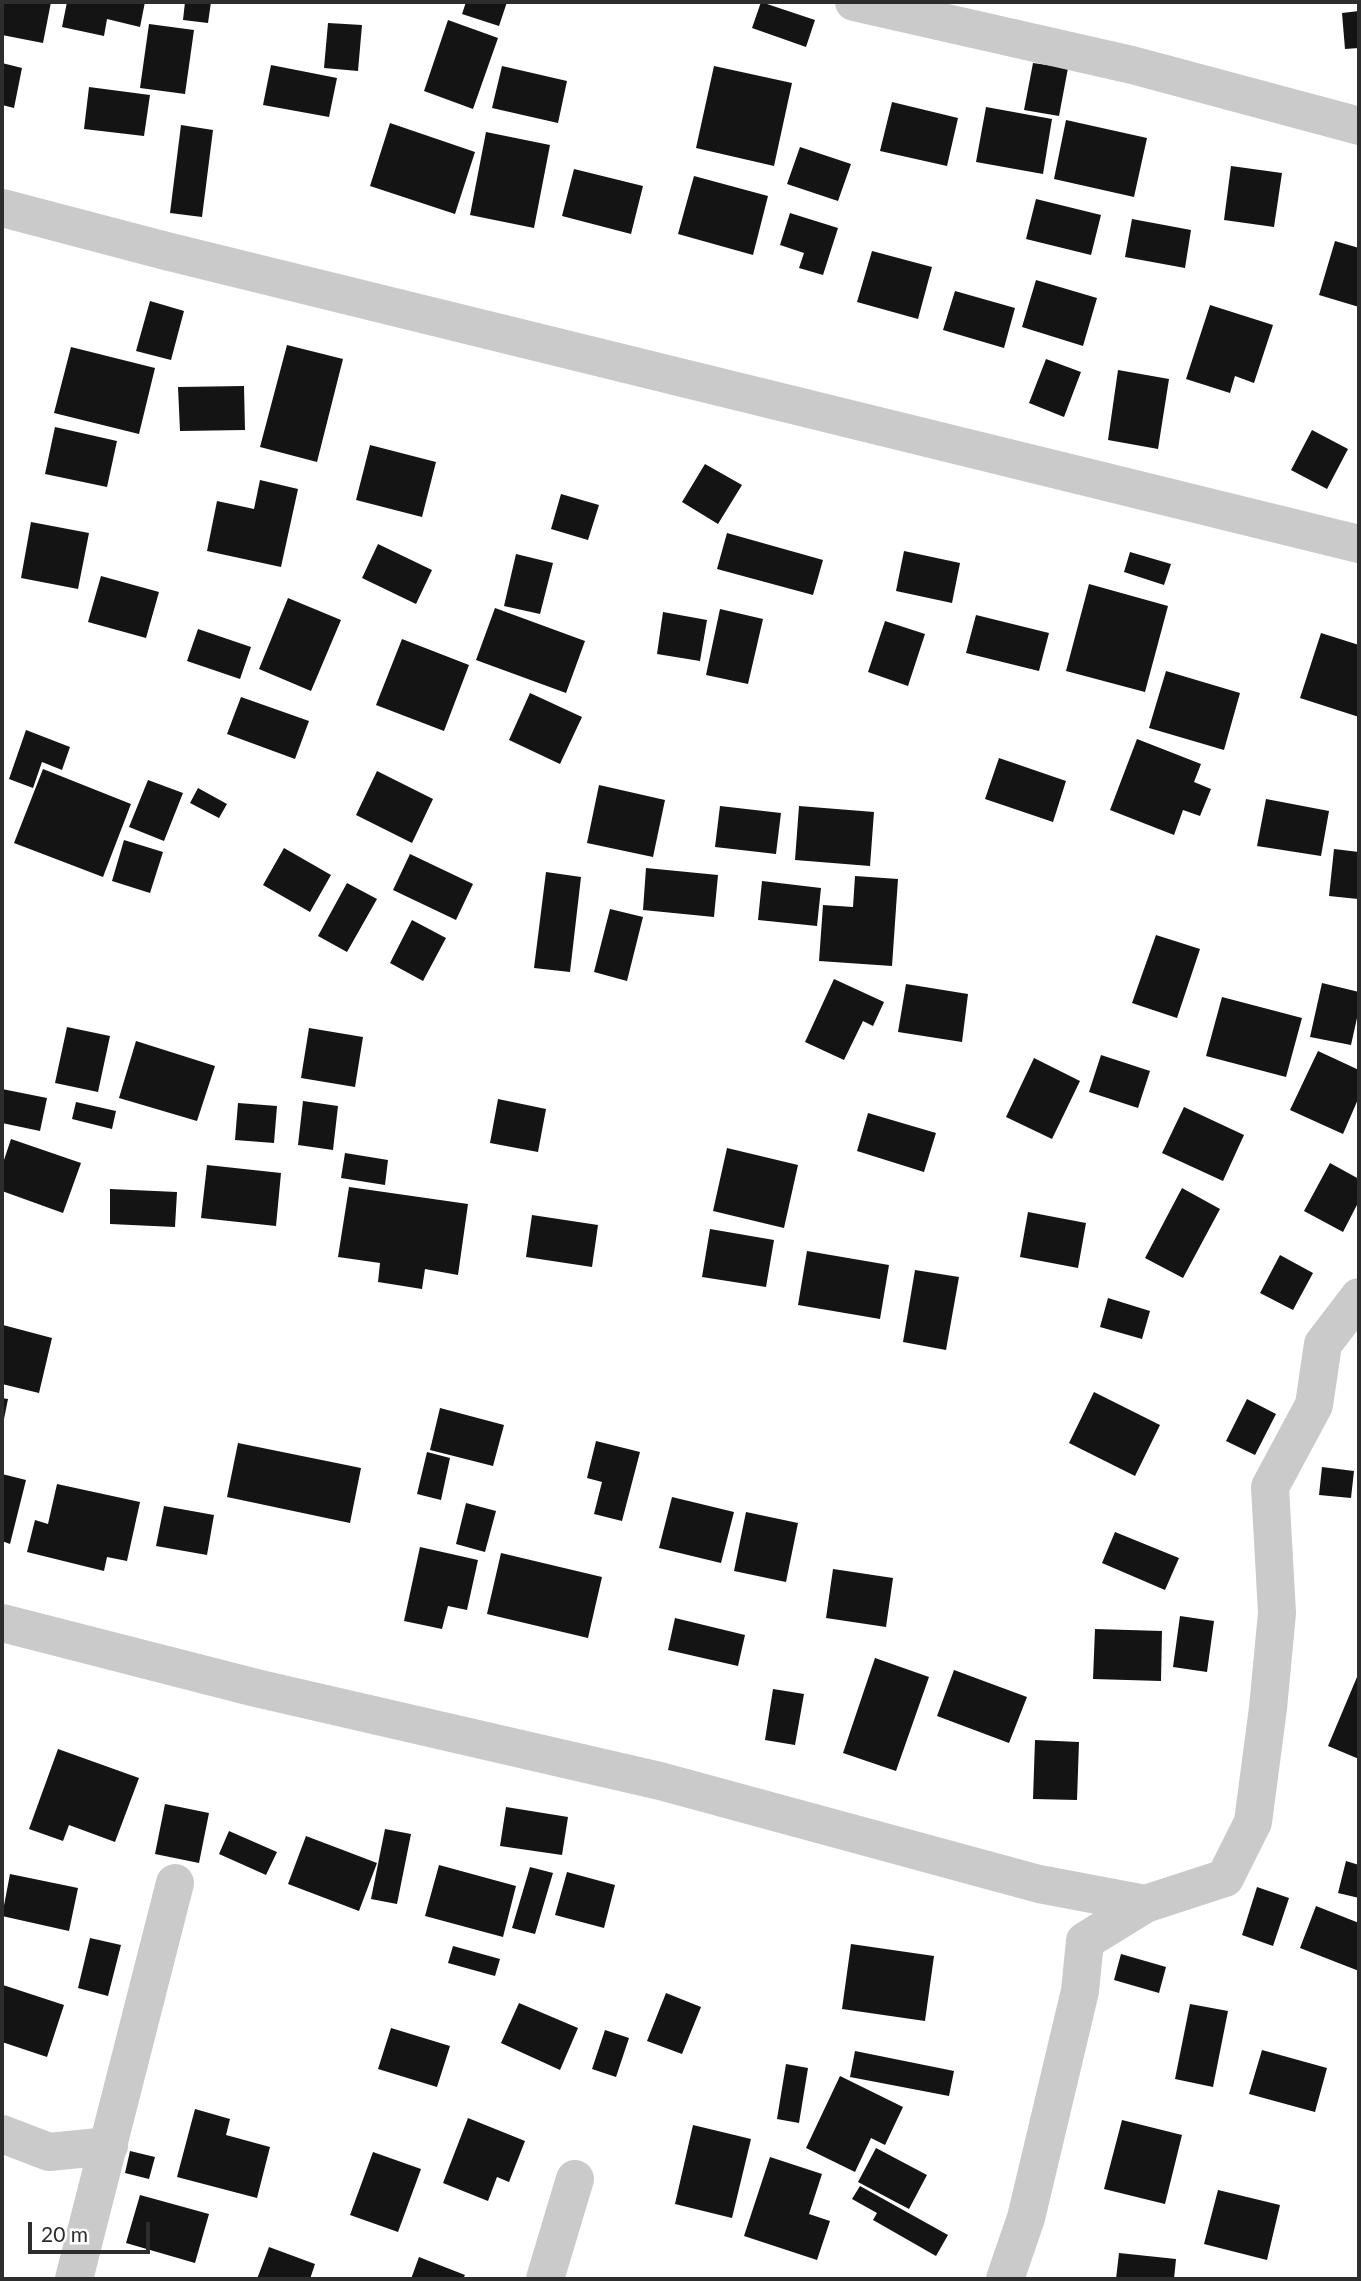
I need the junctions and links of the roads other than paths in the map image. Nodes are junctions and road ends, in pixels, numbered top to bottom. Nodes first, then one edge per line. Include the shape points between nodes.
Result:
1 (854, 2) edge
2 (1359, 127) edge
3 (2, 208) edge
4 (1359, 544) edge
5 (1359, 1297) edge
6 (2, 1623) edge
7 (175, 1883) dead end
8 (1146, 1904) junction
9 (2, 2134) edge
10 (109, 2146) junction
11 (575, 2179) dead end
12 (74, 2279) edge
13 (545, 2279) edge
14 (1005, 2279) edge

1 - 2 street via 1132,65
3 - 4 street
5 - 8 street via 1322,1344 1314,1405 1270,1487 1277,1614 1253,1822 1225,1878
6 - 8 street via 256,1688 660,1781 1038,1884
7 - 10 street
8 - 14 street via 1085,1941 1080,1991 1036,2178
9 - 10 street via 49,2152
10 - 12 street
11 - 13 street

